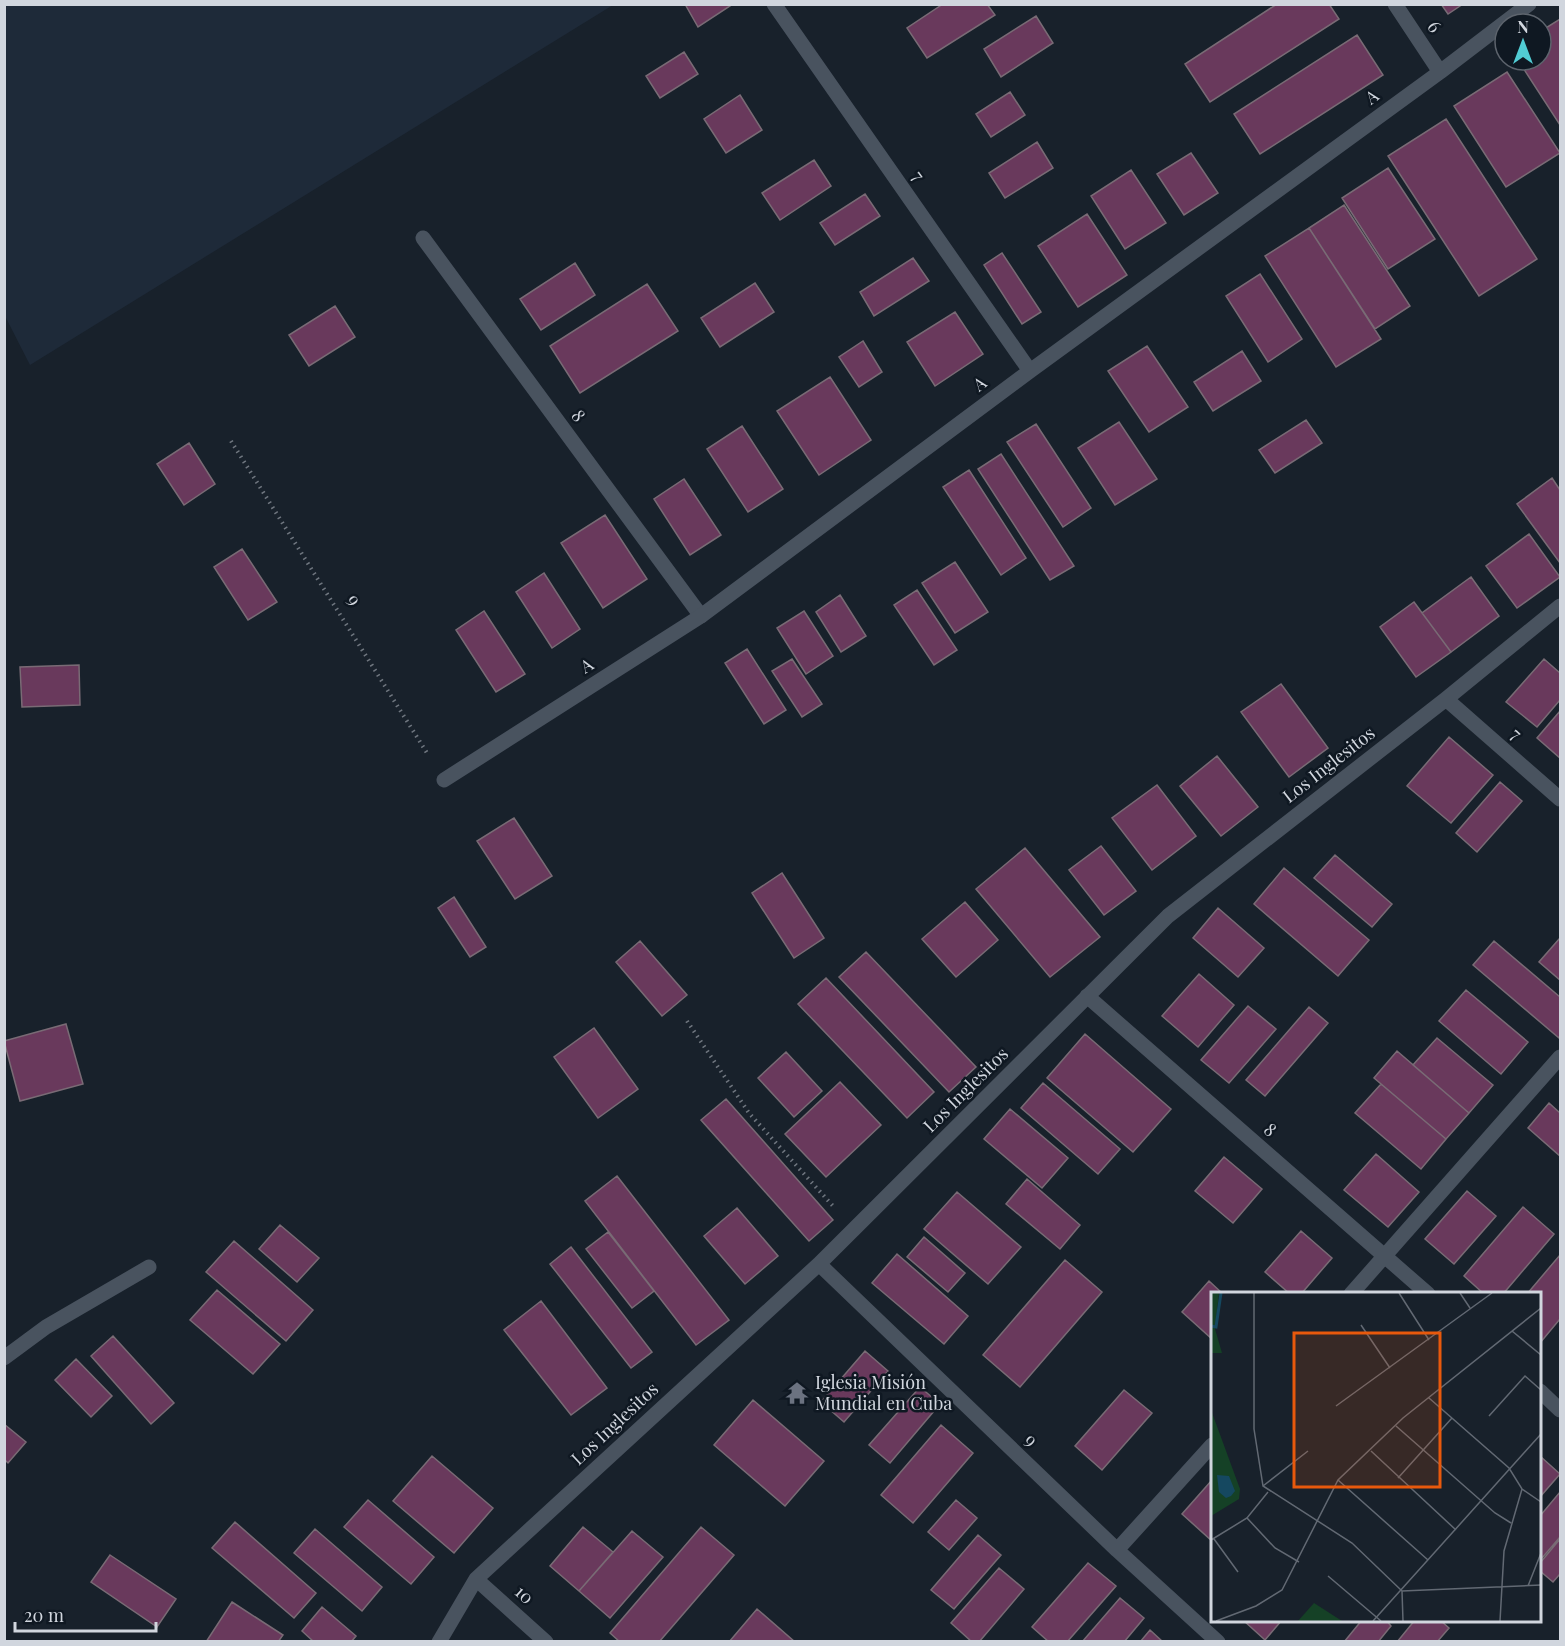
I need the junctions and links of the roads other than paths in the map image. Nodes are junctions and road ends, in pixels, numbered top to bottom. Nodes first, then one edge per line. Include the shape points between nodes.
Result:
1 (774, 4) edge
2 (1395, 4) edge
3 (1529, 4) edge
4 (1440, 72) junction
5 (423, 238) dead end
6 (1030, 371) junction
7 (1560, 606) edge
8 (701, 616) junction
9 (1446, 699) junction
10 (444, 780) road end
11 (1560, 799) edge
12 (1087, 996) junction
13 (1560, 1058) edge
14 (1386, 1256) junction
15 (819, 1264) junction
16 (149, 1267) dead end
17 (1352, 1292) edge
18 (1427, 1292) edge
19 (4, 1358) edge
20 (1541, 1393) edge
21 (1560, 1410) edge
22 (1211, 1446) edge
23 (1117, 1550) junction
24 (476, 1579) junction
25 (439, 1641) edge
26 (546, 1641) edge
27 (1218, 1641) edge

1 - 6 street, 7
2 - 4 street, 6
3 - 4 street, A
4 - 6 street, A
5 - 8 street, 8
6 - 8 street, A
7 - 9 street, Los Inglesitos
8 - 10 street, A
9 - 11 street, 7
9 - 12 street, Los Inglesitos via 1168,916
12 - 14 street, 8
12 - 15 street, Los Inglesitos
13 - 14 street
14 - 17 street
14 - 18 street, 8
15 - 23 street, 9
15 - 24 street, Los Inglesitos
16 - 19 street via 46,1327
20 - 21 street
22 - 23 street
23 - 27 street, 9
24 - 25 street, Los Inglesitos
24 - 26 street, 10

